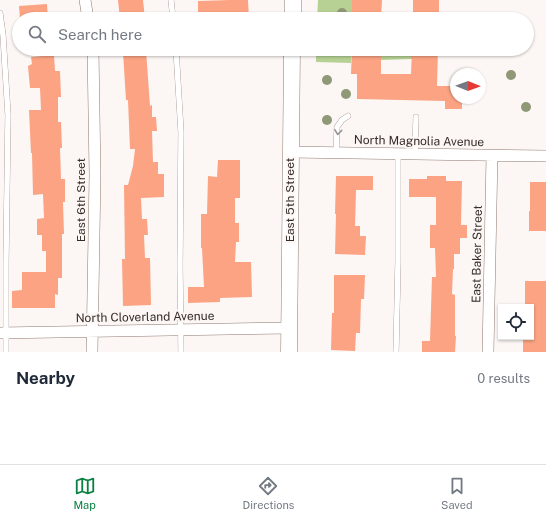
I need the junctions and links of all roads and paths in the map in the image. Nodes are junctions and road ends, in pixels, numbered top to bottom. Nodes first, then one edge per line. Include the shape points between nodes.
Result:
1 (85, 0) edge
2 (171, 0) edge
3 (293, 0) edge
4 (87, 12) edge
5 (172, 12) edge
6 (293, 12) edge
7 (0, 13) edge
8 (93, 56) edge
9 (176, 56) edge
10 (292, 56) edge
11 (348, 116) dead end
12 (416, 117) dead end
13 (291, 152) junction
14 (336, 153) junction
15 (398, 154) junction
16 (415, 154) junction
17 (492, 156) junction
18 (546, 156) edge
19 (289, 328) junction
20 (181, 330) junction
21 (93, 331) junction
22 (3, 333) edge
23 (6, 352) edge
24 (92, 352) edge
25 (181, 352) edge
26 (289, 352) edge
27 (396, 352) edge
28 (488, 352) edge

1 - 4 street
2 - 5 lane
3 - 6 street
7 - 22 lane via 8,115
8 - 21 street, East 6th Street
9 - 20 lane via 181,132
10 - 13 street, East 5th Street
11 -> 14 lane via 338,127
12 - 16 lane
13 - 14 street, North Magnolia Avenue
13 - 19 street, East 5th Street
14 - 15 street, North Magnolia Avenue
15 - 16 street, North Magnolia Avenue
15 - 27 lane
16 - 17 street, North Magnolia Avenue
17 - 18 street, North Magnolia Avenue
17 - 28 street, East Baker Street
19 - 20 street, North Cloverland Avenue
19 - 26 street, East 5th Street
20 - 21 street, North Cloverland Avenue
20 - 25 lane
21 - 22 street, North Cloverland Avenue
21 - 24 street, East 6th Street
22 - 23 lane

